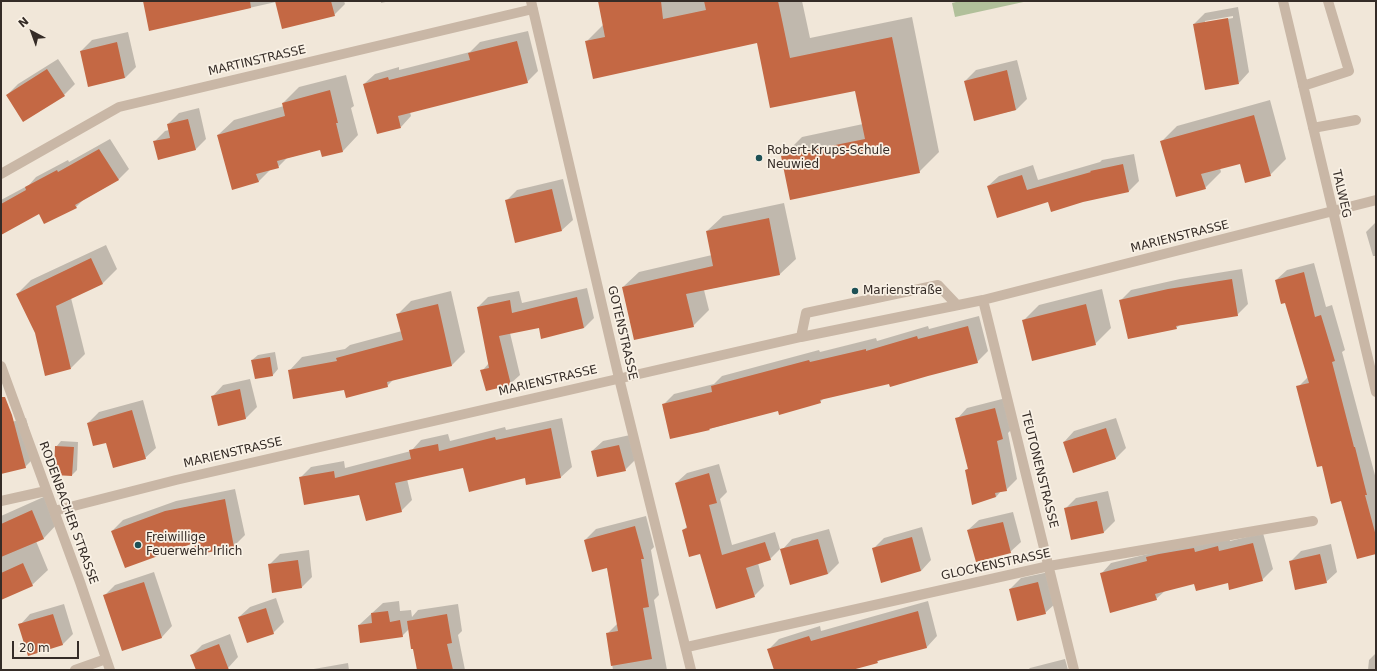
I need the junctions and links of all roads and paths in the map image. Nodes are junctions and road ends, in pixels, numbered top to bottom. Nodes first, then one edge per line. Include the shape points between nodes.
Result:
1 (1283, 1) edge
2 (1328, 1) edge
3 (532, 5) edge
4 (1303, 86) junction
5 (1356, 120) dead end
6 (1313, 128) junction
7 (1, 174) edge
8 (1376, 200) edge
9 (1332, 211) junction
10 (983, 300) junction
11 (956, 305) junction
12 (801, 336) junction
13 (1, 366) edge
14 (619, 378) junction
15 (1376, 392) edge
16 (46, 491) junction
17 (1, 501) edge
18 (54, 510) junction
19 (1313, 521) dead end
20 (1049, 566) junction
21 (687, 647) junction
22 (106, 659) junction
23 (75, 670) edge
24 (110, 670) edge
25 (691, 670) edge
26 (1074, 670) edge

1 - 4 street, TALWEG
2 - 4 street via 1349,71
3 - 7 street, MARTINSTRASSE via 118,107
3 - 14 street, GOTENSTRASSE
4 - 6 street, TALWEG
5 - 6 street
6 - 9 street, TALWEG
8 - 9 street, MARIENSTRASSE
9 - 10 street, MARIENSTRASSE
9 - 15 street, TALWEG
10 - 11 street, MARIENSTRASSE
10 - 20 street, TEUTONENSTRASSE
11 - 12 street, MARIENSTRASSE
11 - 12 street via 938,285 806,313
12 - 14 street, MARIENSTRASSE
13 - 16 street, RODENBACHER STRASSE
14 - 18 street, MARIENSTRASSE
14 - 21 street, GOTENSTRASSE
16 - 17 street
16 - 18 street, RODENBACHER STRASSE
18 - 22 street, RODENBACHER STRASSE
19 - 20 street, GLOCKENSTRASSE
20 - 21 street, GLOCKENSTRASSE
20 - 26 street, TEUTONENSTRASSE
21 - 25 street, GOTENSTRASSE
22 - 23 street
22 - 24 street, RODENBACHER STRASSE

